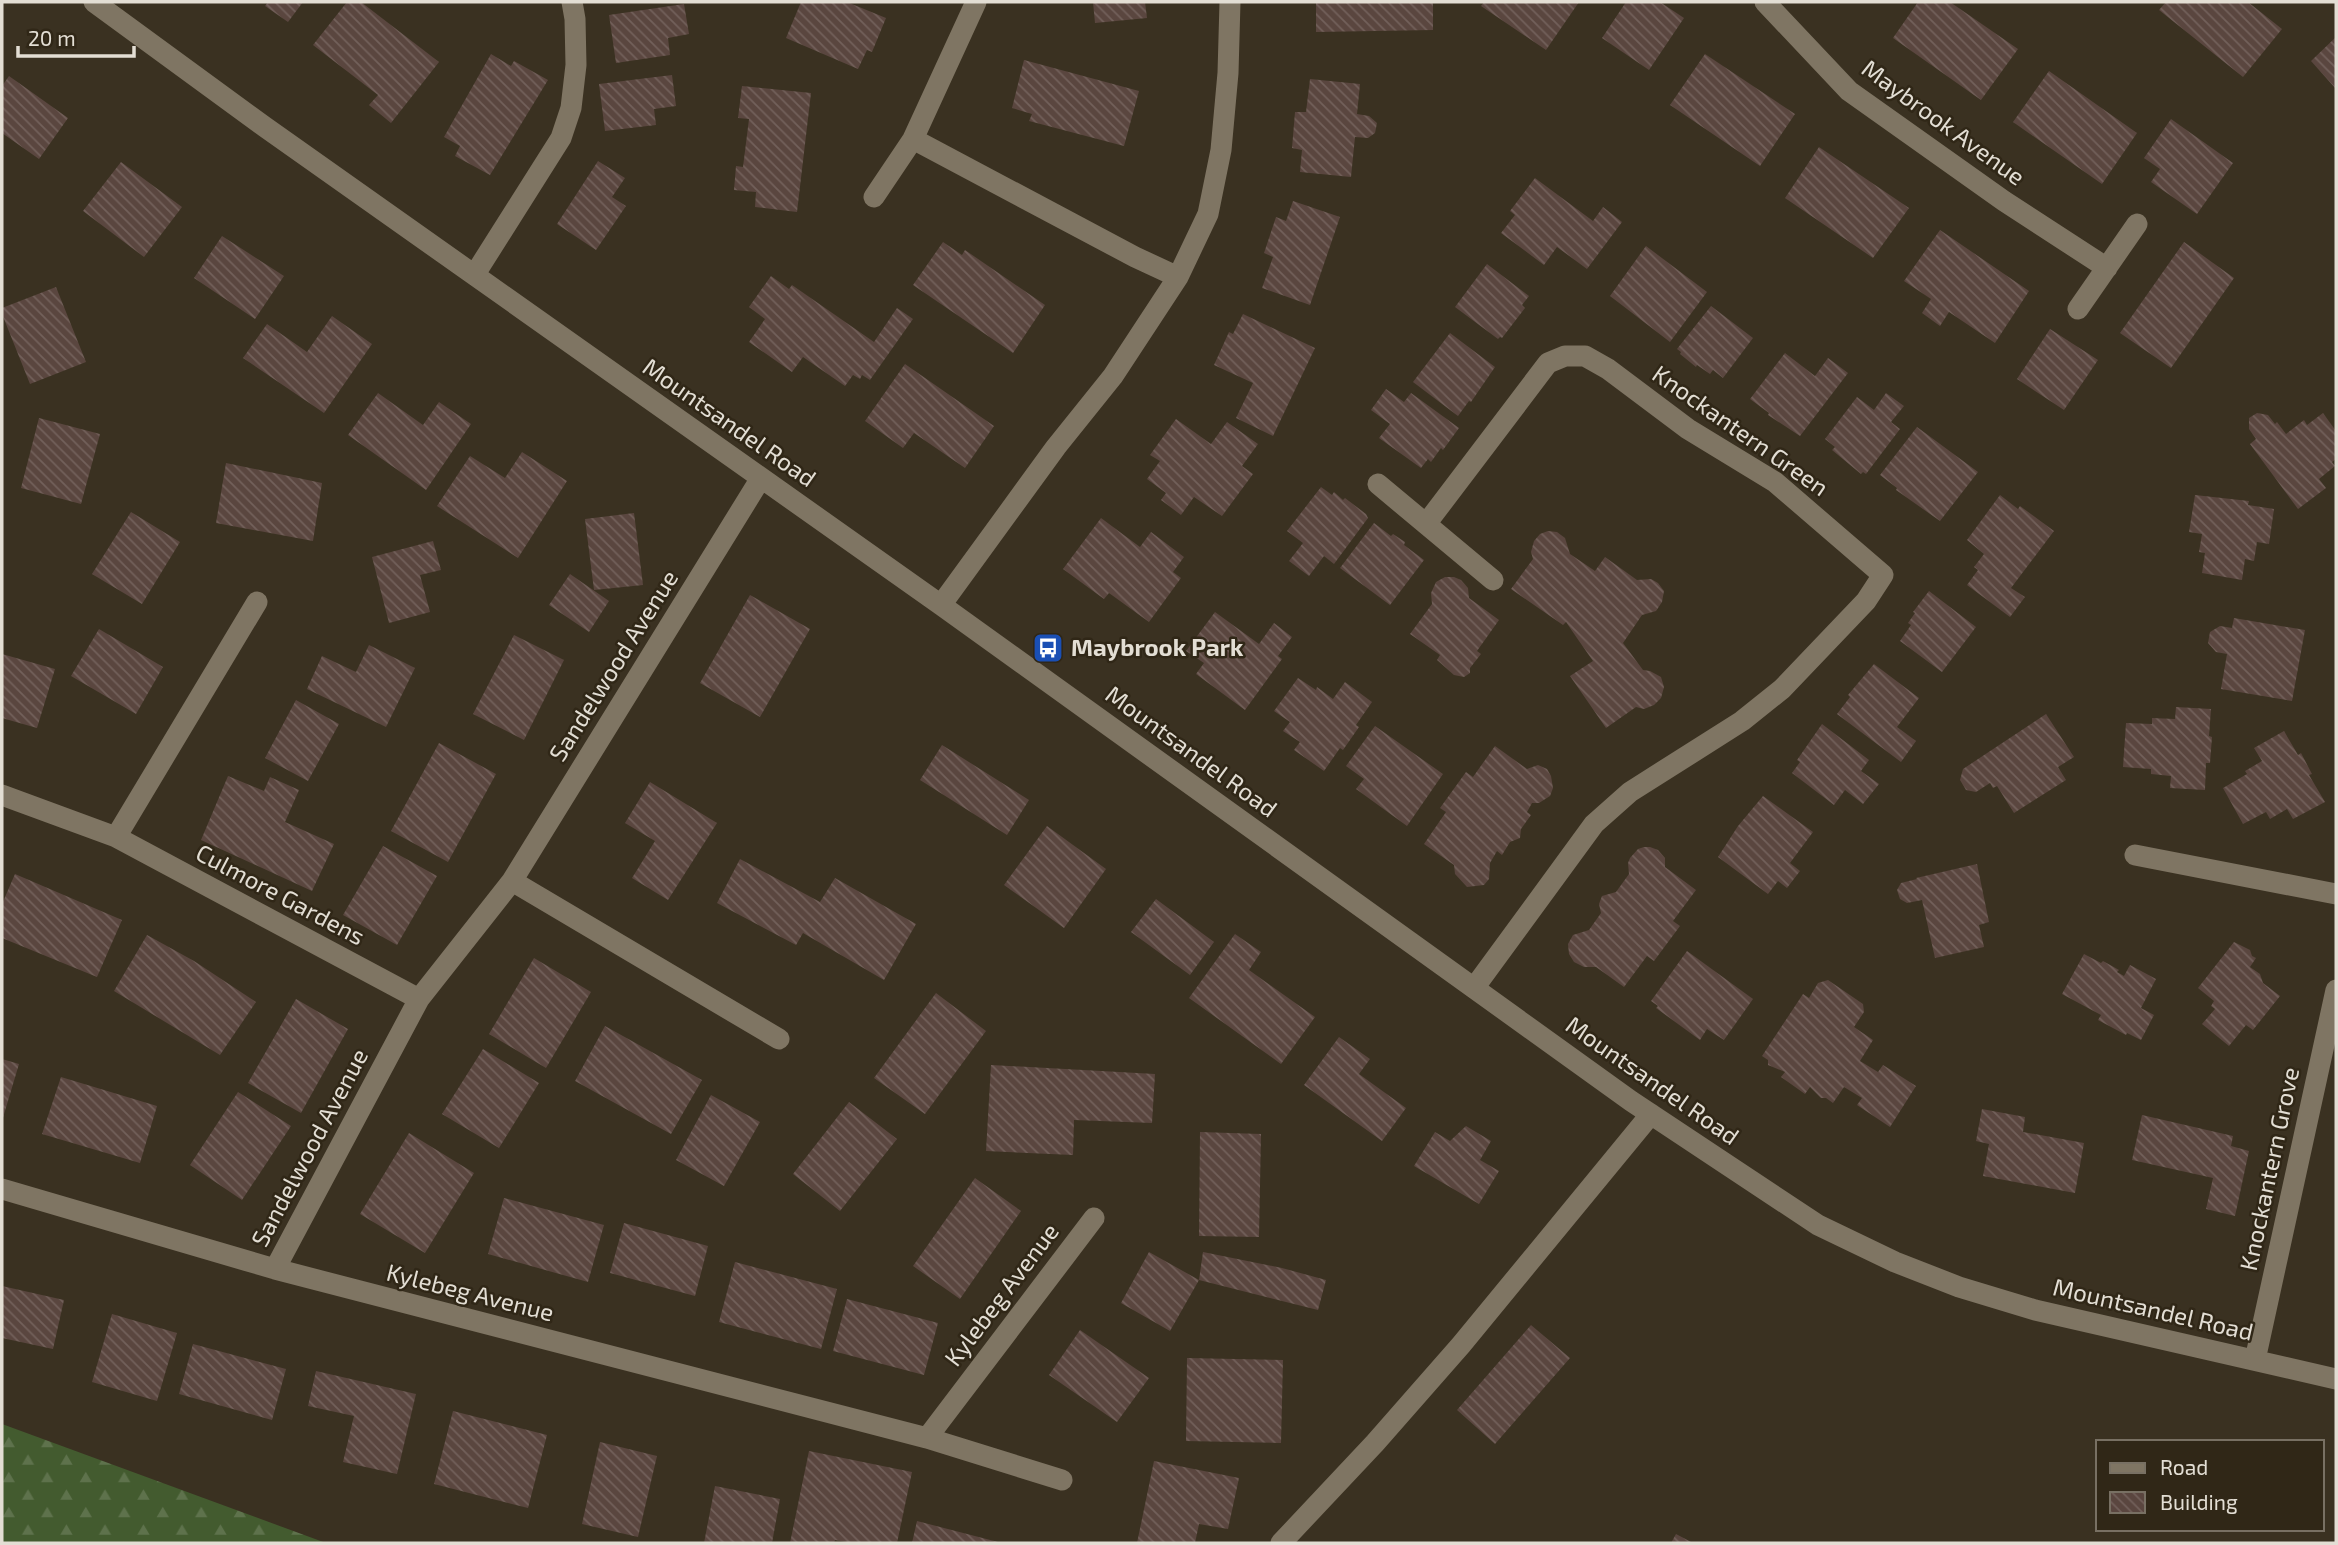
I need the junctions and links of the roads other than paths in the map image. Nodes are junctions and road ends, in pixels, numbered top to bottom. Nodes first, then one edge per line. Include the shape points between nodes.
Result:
1 (94, 2) edge
2 (572, 2) edge
3 (976, 2) edge
4 (1230, 2) edge
5 (1765, 2) edge
6 (913, 139) junction
7 (874, 197) dead end
8 (2137, 225) dead end
9 (2106, 268) junction
10 (475, 274) junction
11 (1178, 277) junction
12 (2078, 309) dead end
13 (761, 478) junction
14 (1378, 484) dead end
15 (1426, 524) junction
16 (1493, 580) dead end
17 (257, 602) dead end
18 (941, 606) junction
19 (2, 795) edge
20 (116, 837) junction
21 (2135, 855) dead end
22 (512, 881) junction
23 (2336, 894) edge
24 (1474, 988) junction
25 (2336, 990) edge
26 (419, 999) junction
27 (779, 1039) dead end
28 (1651, 1114) junction
29 (2, 1189) edge
30 (1094, 1218) dead end
31 (275, 1269) junction
32 (2255, 1360) junction
33 (2336, 1379) edge
34 (927, 1438) junction
35 (1062, 1480) dead end
36 (1281, 1543) edge

1 - 10 street, Mountsandel Road
2 - 10 street via 576,65 561,138
3 - 6 street
4 - 11 street via 1221,150 1208,214
5 - 9 street, Maybrook Avenue via 1849,91
6 - 7 street
6 - 11 street
8 - 9 street
9 - 12 street
10 - 13 street, Mountsandel Road
11 - 18 street via 1113,376
13 - 18 street, Mountsandel Road
13 - 22 street, Sandelwood Avenue
14 - 15 street
15 - 16 street
15 - 24 street, Knockantern Green via 1548,363 1565,356 1585,356 1689,429 1776,482 1883,575 1866,601 1782,689 1742,721 1630,792 1594,824
17 - 20 street
18 - 24 street, Mountsandel Road
19 - 20 street, Culmore Gardens
20 - 26 street, Culmore Gardens
21 - 23 street
22 - 26 street, Sandelwood Avenue
22 - 27 street
24 - 28 street, Mountsandel Road
25 - 32 street, Knockantern Grove
26 - 31 street, Sandelwood Avenue
28 - 32 street, Mountsandel Road via 1818,1225 1895,1262 2035,1310
28 - 36 street via 1470,1335
29 - 31 street, Kylebeg Avenue
30 - 34 street, Kylebeg Avenue
31 - 34 street, Kylebeg Avenue
32 - 33 street, Mountsandel Road
34 - 35 street, Kylebeg Avenue

